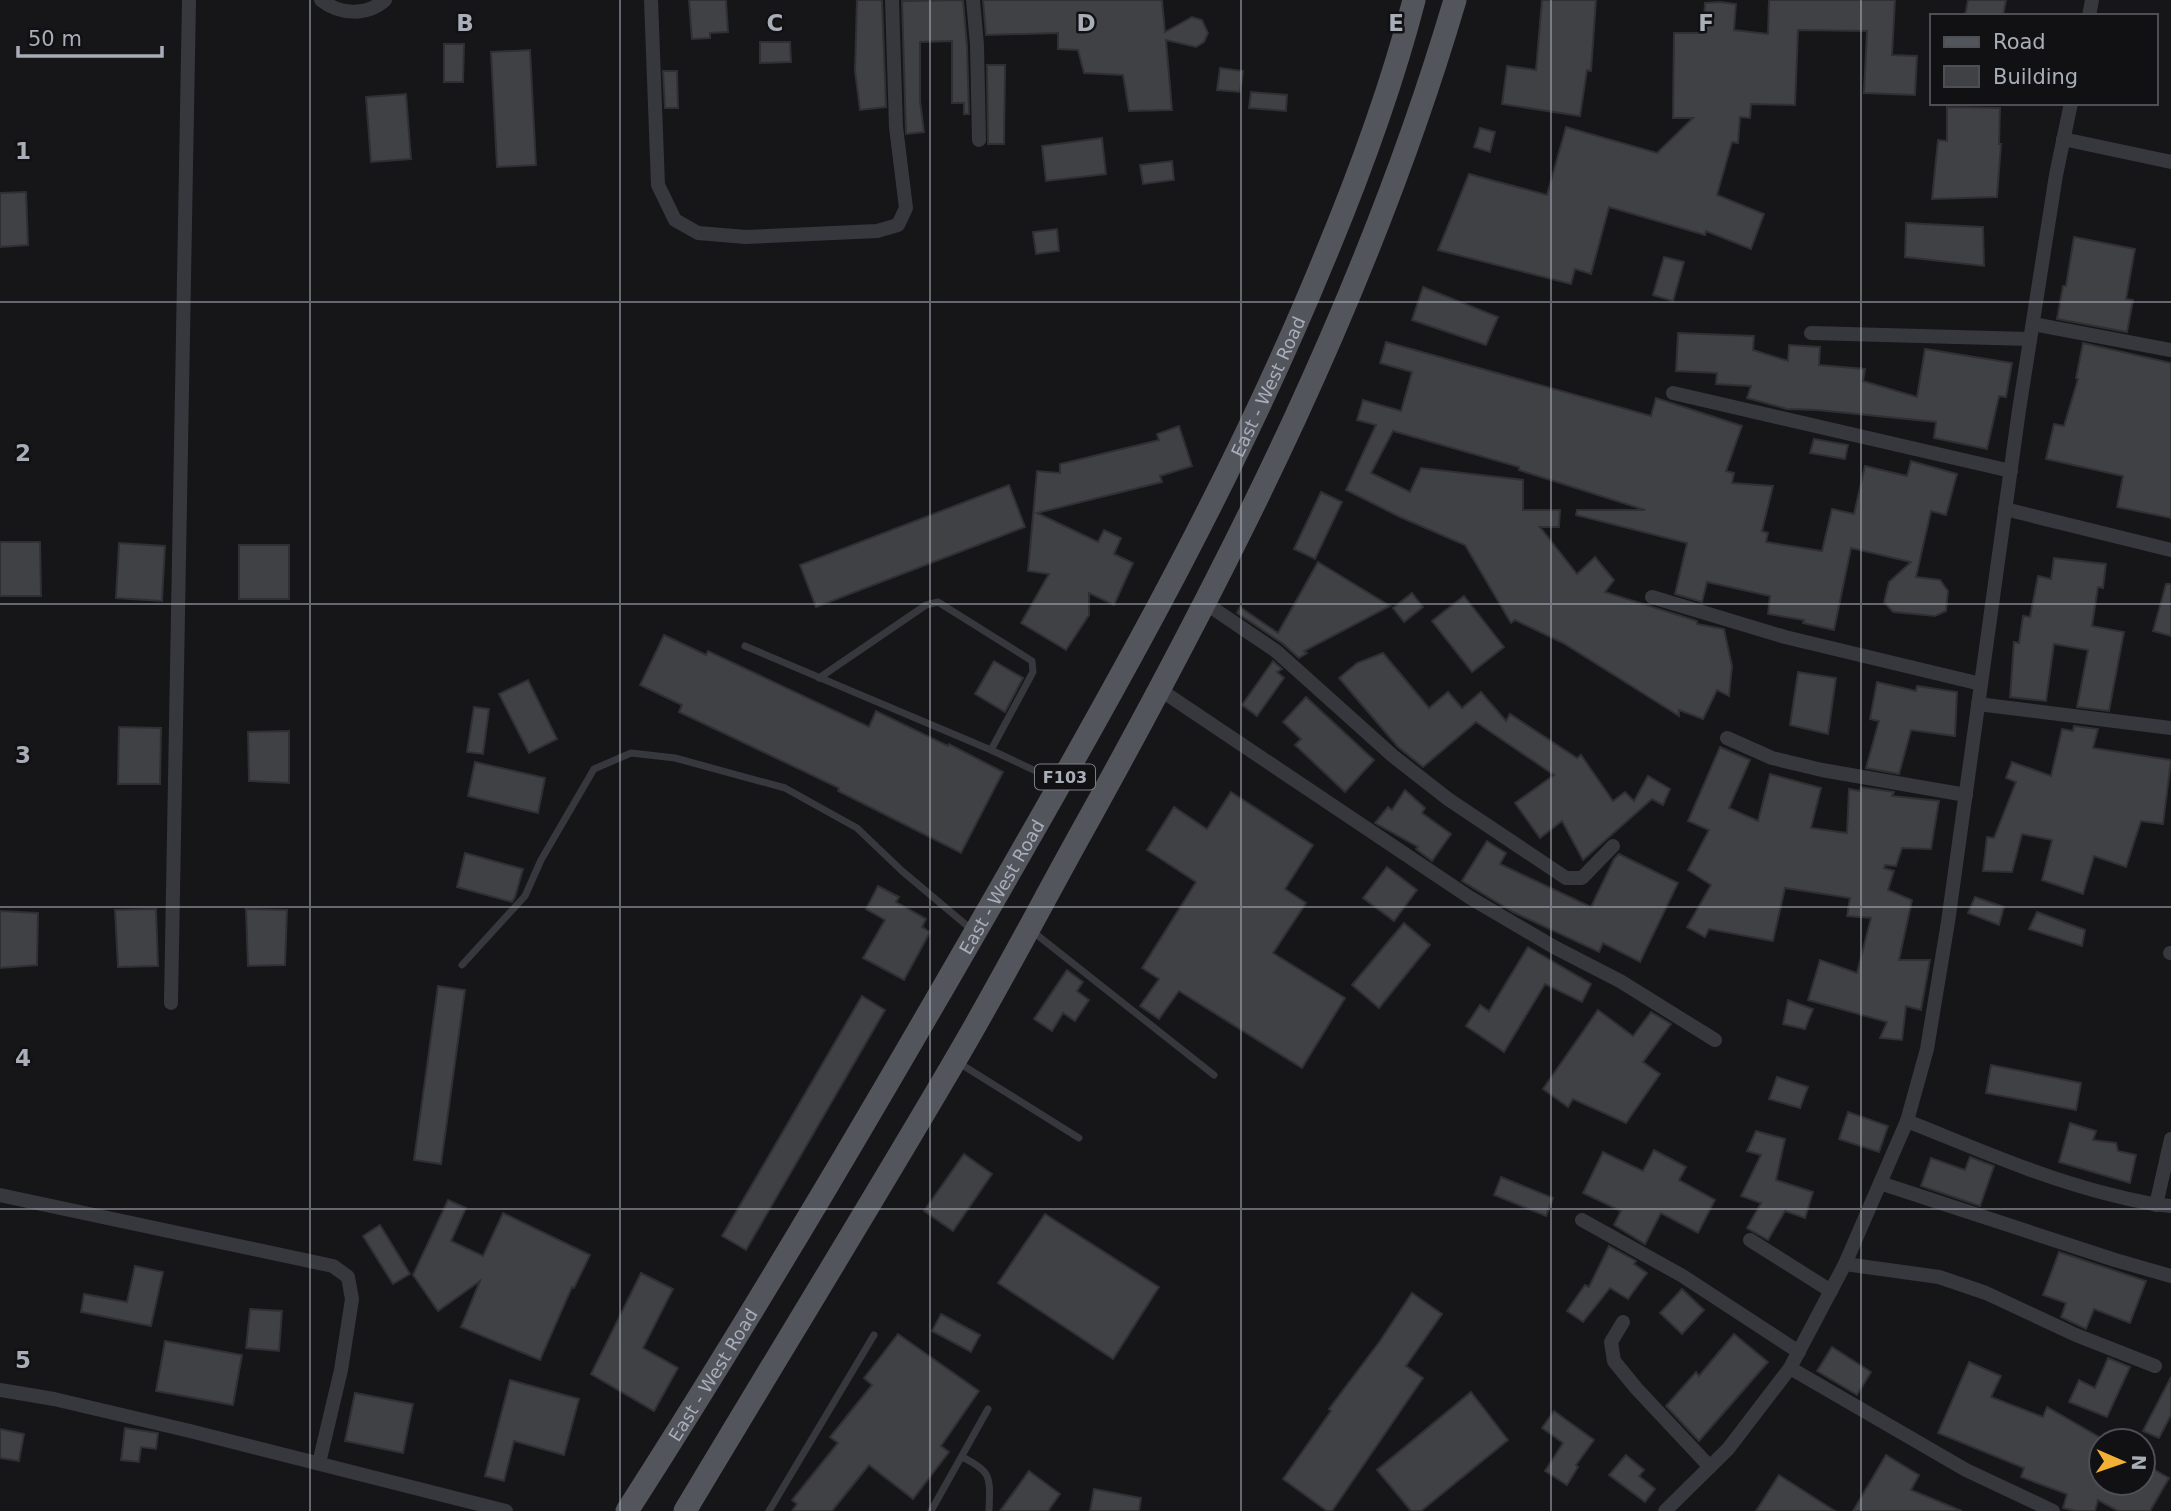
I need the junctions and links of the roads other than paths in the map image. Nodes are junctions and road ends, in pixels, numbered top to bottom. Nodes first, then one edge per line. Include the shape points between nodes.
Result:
1 (189, 0) edge
2 (321, 0) edge
3 (385, 0) edge
4 (651, 0) edge
5 (892, 0) edge
6 (973, 0) edge
7 (1414, 0) edge
8 (1455, 0) edge
9 (2071, 105) edge
10 (2063, 139) junction
11 (979, 140) dead end
12 (2171, 162) edge
13 (2031, 332) junction
14 (1811, 334) dead end
15 (2171, 350) edge
16 (1673, 393) dead end
17 (2011, 471) junction
18 (2005, 509) junction
19 (2171, 550) edge
20 (1653, 597) dead end
21 (1205, 603) junction
22 (746, 646) dead end
23 (819, 678) junction
24 (1981, 684) junction
25 (1159, 689) junction
26 (1978, 704) junction
27 (2171, 728) edge
28 (1727, 738) dead end
29 (991, 750) junction
30 (1061, 783) junction
31 (1966, 795) junction
32 (1613, 846) dead end
33 (1028, 928) junction
34 (975, 932) junction
35 (462, 965) dead end
36 (171, 1003) dead end
37 (1715, 1040) dead end
38 (955, 1061) junction
39 (1214, 1075) dead end
40 (1907, 1121) junction
41 (1079, 1138) dead end
42 (2171, 1139) edge
43 (1880, 1183) junction
44 (0, 1195) edge
45 (2156, 1205) junction
46 (2171, 1206) edge
47 (1582, 1220) dead end
48 (1750, 1240) dead end
49 (1845, 1264) junction
50 (2171, 1276) edge
51 (1831, 1291) junction
52 (1623, 1322) dead end
53 (874, 1335) dead end
54 (1799, 1352) junction
55 (2155, 1366) dead end
56 (1790, 1368) junction
57 (0, 1390) edge
58 (988, 1409) dead end
59 (962, 1457) junction
60 (319, 1463) junction
61 (1710, 1467) junction
62 (506, 1511) edge
63 (627, 1511) edge
64 (685, 1511) edge
65 (769, 1511) edge
66 (930, 1511) edge
67 (989, 1511) edge
68 (1665, 1511) edge
69 (2053, 1511) edge

1 - 36 street
2 - 3 street via 345,11 362,11
4 - 5 street via 658,185 675,220 698,233 746,237 877,231 898,225 906,208 896,127
6 - 11 street
7 - 30 main road, East - West Road / F103 via 1393,77 1302,314 1182,565
8 - 21 main road, F103 via 1432,80 1340,320
9 - 10 street
10 - 12 street
10 - 13 street
13 - 14 street
13 - 15 street
13 - 17 street
16 - 17 street
17 - 18 street
18 - 19 street
18 - 24 street
20 - 24 street via 1785,637
21 - 25 main road, F103
21 - 32 street via 1276,651 1448,799 1566,878 1582,878
22 - 23 lane
23 - 29 lane
23 - 29 lane via 926,605 939,602 1032,662 1033,672
24 - 26 street
25 - 33 main road, F103
25 - 37 street via 1469,897
26 - 27 street
26 - 31 street
28 - 31 street via 1772,758 1822,771
29 - 30 lane
30 - 34 main road, East - West Road / F103
31 - 40 street via 1927,1049
33 - 38 main road, F103
33 - 39 lane
34 - 35 lane via 857,828 785,788 675,758 631,753 594,769 524,896
34 - 63 main road, East - West Road / F103 via 697,1402
38 - 41 lane
38 - 64 main road, F103
40 - 43 street
40 - 45 street via 2025,1168
42 - 45 street
43 - 49 street
43 - 50 street
44 - 60 street via 333,1266 348,1277 352,1299 341,1370
45 - 46 street
47 - 54 street via 1692,1282
48 - 51 street
49 - 51 street
49 - 55 street via 1939,1277
51 - 54 street
52 - 61 street via 1611,1342 1614,1361
53 - 65 lane
54 - 56 street
56 - 61 street
56 - 69 street via 1966,1470
57 - 60 street
58 - 59 lane
59 - 66 lane
59 - 67 lane via 980,1466 988,1477
60 - 62 street
61 - 68 street

